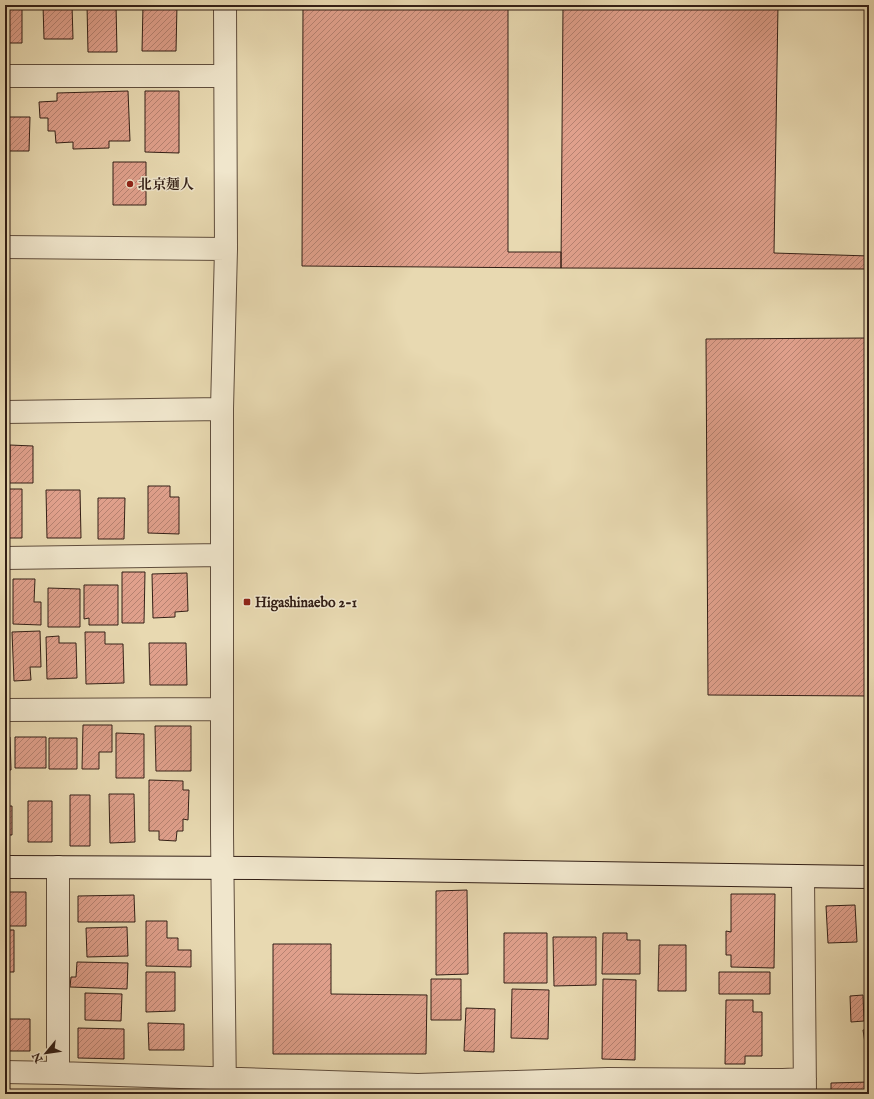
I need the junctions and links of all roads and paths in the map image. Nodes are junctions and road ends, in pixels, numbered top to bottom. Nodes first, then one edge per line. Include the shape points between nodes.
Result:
1 (225, 5) edge
2 (5, 76) edge
3 (225, 76) junction
4 (5, 246) edge
5 (226, 249) junction
6 (222, 409) junction
7 (5, 412) edge
8 (222, 554) junction
9 (5, 558) edge
10 (222, 709) junction
11 (5, 710) edge
12 (5, 867) edge
13 (58, 867) junction
14 (223, 868) junction
15 (803, 877) junction
16 (869, 877) edge
17 (5, 1072) edge
18 (58, 1073) junction
19 (225, 1086) edge
20 (608, 1086) edge
21 (805, 1086) edge
22 (418, 1090) edge

1 - 3 street
2 - 3 street
3 - 5 street
4 - 5 street
5 - 6 street
6 - 7 street
6 - 8 street
8 - 9 street
8 - 10 street
10 - 11 street
10 - 14 street
12 - 13 street
13 - 14 street
13 - 18 street
14 - 15 street
14 - 19 street
15 - 16 street
15 - 21 street
17 - 18 street
18 - 19 street
19 - 22 street
20 - 21 street via 783,1080
20 - 22 street

